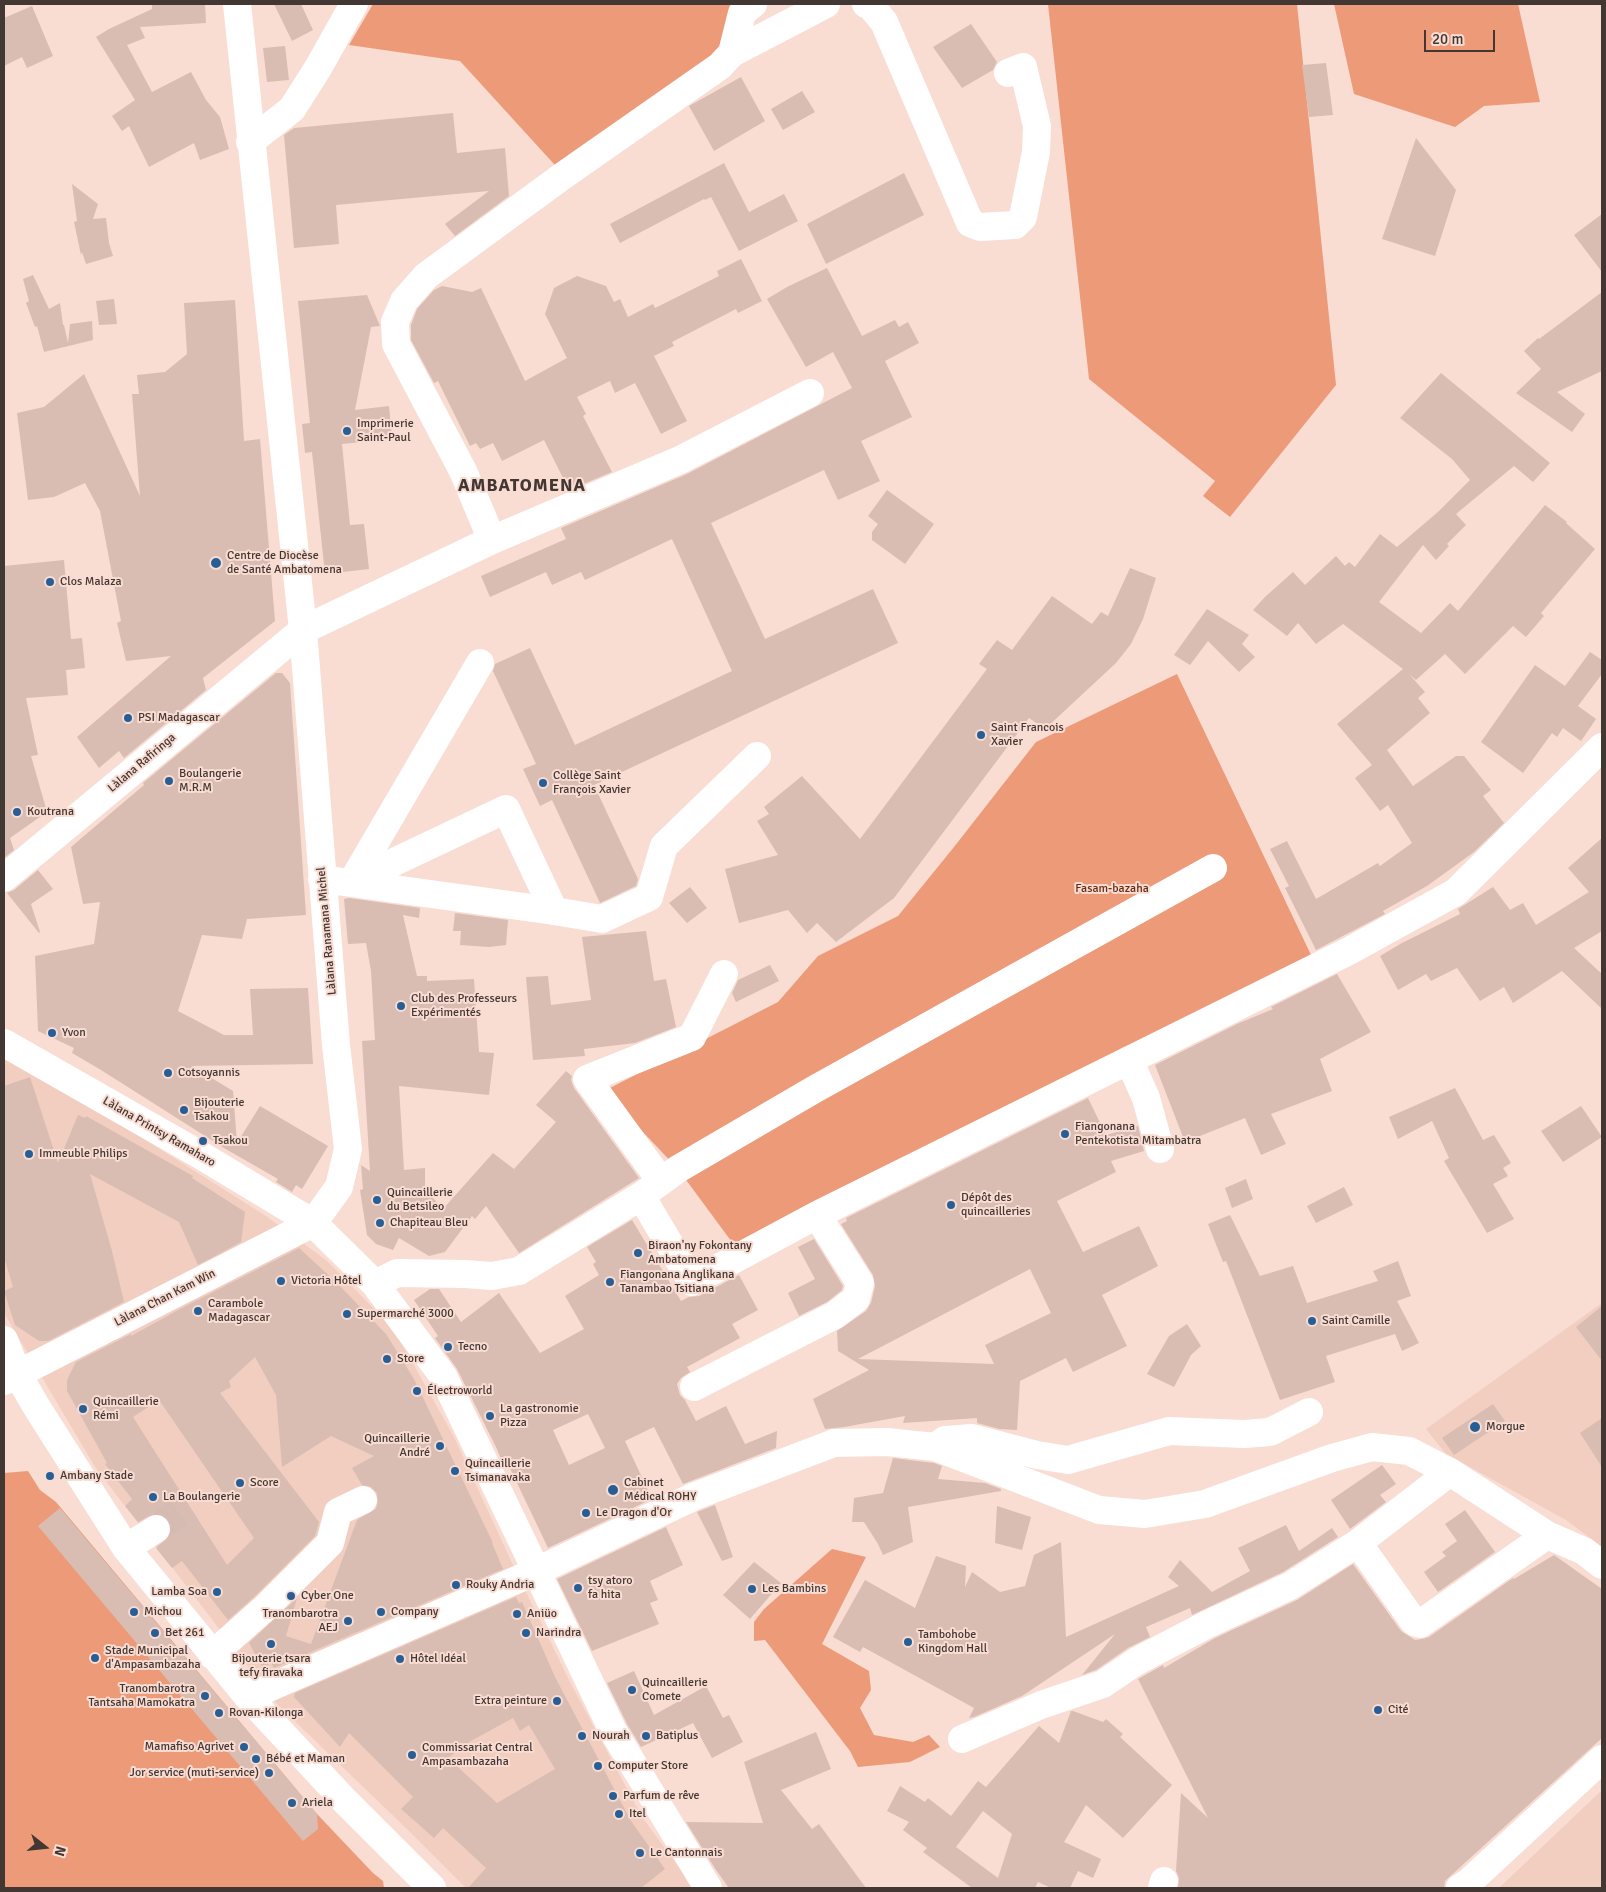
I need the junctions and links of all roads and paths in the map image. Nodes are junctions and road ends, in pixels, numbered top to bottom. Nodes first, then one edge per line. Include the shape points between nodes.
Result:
1 (237, 4) edge
2 (354, 4) edge
3 (826, 4) edge
4 (866, 4) edge
5 (745, 7) edge
6 (732, 53) junction
7 (1008, 73) dead end
8 (250, 142) junction
9 (810, 393) dead end
10 (492, 540) junction
11 (303, 630) junction
12 (480, 663) dead end
13 (1602, 747) edge
14 (757, 756) dead end
15 (1213, 868) dead end
16 (4, 878) edge
17 (322, 879) junction
18 (352, 882) junction
19 (554, 911) junction
20 (724, 974) dead end
21 (4, 1043) edge
22 (1129, 1060) junction
23 (1160, 1149) dead end
24 (651, 1188) junction
25 (817, 1215) junction
26 (313, 1223) junction
27 (375, 1284) junction
28 (4, 1340) edge
29 (11, 1377) edge
30 (694, 1387) dead end
31 (1308, 1412) dead end
32 (935, 1447) junction
33 (1450, 1472) junction
34 (363, 1500) dead end
35 (156, 1529) tunnel mouth
36 (1547, 1536) junction
37 (1358, 1543) junction
38 (126, 1548) junction
39 (1602, 1564) edge
40 (537, 1571) junction
41 (212, 1655) junction
42 (248, 1697) junction
43 (962, 1739) dead end
44 (1602, 1760) edge
45 (432, 1888) edge
46 (708, 1888) edge
47 (1460, 1888) edge

1 - 8 street, Làlana Ranamana Michel
2 - 8 street via 292,109
3 - 6 street
4 - 7 street via 884,22 970,223 980,227 1015,225 1022,217 1036,152 1038,126 1023,67
5 - 6 street
6 - 10 street via 720,66 426,276 404,301 396,322 396,344 463,471
8 - 11 street, Làlana Ranamana Michel
9 - 10 street, Làlana Rafiringa via 680,460
10 - 11 street, Làlana Rafiringa
11 - 16 street, Làlana Rafiringa
11 - 17 street, Làlana Ranamana Michel
12 - 18 street
13 - 22 street via 1456,892 1348,951
14 - 19 street via 664,846 650,897 602,919
15 - 24 street via 814,1089
17 - 18 street
17 - 26 street, Làlana Ranamana Michel via 348,1150 340,1187
18 - 19 street
18 - 19 street via 506,809
20 - 24 street via 692,1037 587,1078
21 - 26 street, Làlana Printsy Ramaharo
22 - 23 street via 1146,1098
22 - 25 street
24 - 25 street via 692,1282
24 - 27 street via 519,1271 492,1276 397,1273
25 - 30 street via 860,1283 856,1299 836,1315
26 - 27 street, Làlana Printsy Ramaharo
26 - 29 street, Làlana Chan Kam Win
27 - 40 street, Làlana Printsy Ramaharo via 443,1376
28 - 29 street
29 - 38 street
31 - 32 street via 1270,1432 1169,1431 1068,1460 972,1438 945,1440
32 - 33 street via 1099,1510 1145,1514 1205,1504 1332,1458 1372,1447 1409,1451
32 - 40 street via 887,1442 834,1443 695,1496
33 - 36 street
33 - 37 street
34 - 41 street via 338,1512 330,1542
35 - 38 street
36 - 37 street via 1420,1624 1414,1622
36 - 39 street via 1584,1551
37 - 43 street via 1290,1586 1137,1661 1103,1684 1041,1705
38 - 41 street
40 - 42 street
40 - 46 street, Làlana Printsy Ramaharo via 613,1731
41 - 42 street
42 - 45 street
44 - 47 street

